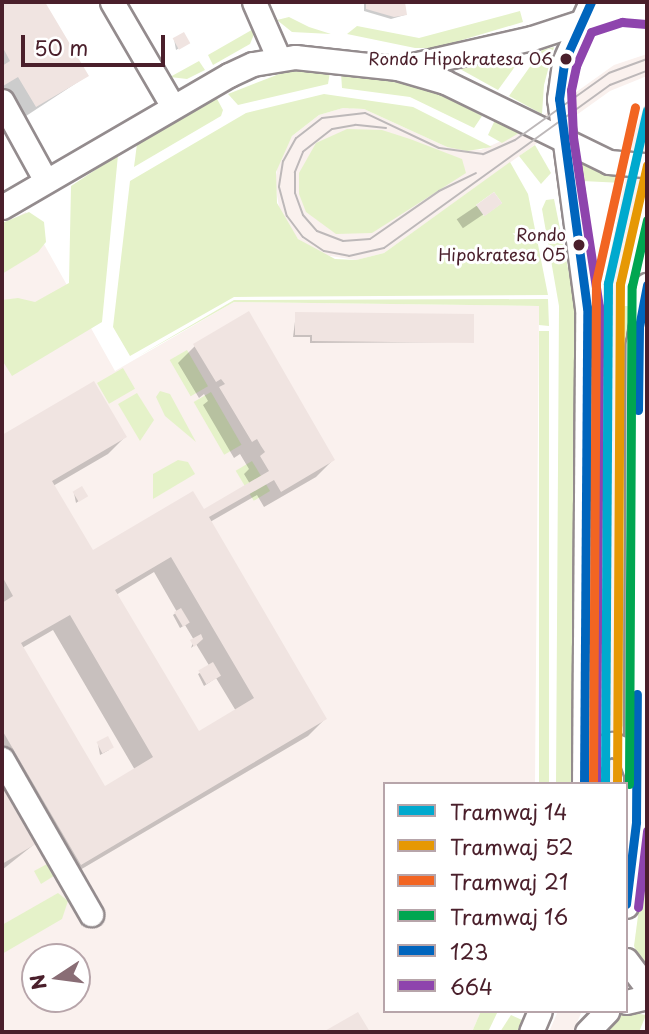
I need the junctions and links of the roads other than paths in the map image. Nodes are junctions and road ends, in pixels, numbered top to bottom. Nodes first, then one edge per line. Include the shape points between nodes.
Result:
1 (112, 2) edge
2 (254, 2) edge
3 (587, 12) edge
4 (647, 12) edge
5 (279, 59) junction
6 (397, 68) junction
7 (2, 101) edge
8 (173, 107) junction
9 (561, 138) junction
10 (647, 165) edge
11 (46, 181) junction
12 (2, 207) edge
13 (647, 285) edge
14 (643, 493) edge
15 (2, 759) edge
16 (584, 782) edge
17 (637, 783) junction
18 (628, 884) edge
19 (91, 914) dead end
20 (628, 963) edge
21 (647, 988) edge
22 (647, 997) edge
23 (628, 1002) edge
24 (539, 1013) edge
25 (593, 1013) edge
26 (605, 1013) edge
27 (531, 1032) edge
28 (587, 1032) edge

1 - 8 street
2 - 5 street
3 - 4 street
3 - 6 street via 532,38
3 - 9 street via 560,79
5 - 6 street via 320,57
5 - 8 street via 237,71
6 - 9 street via 462,87
7 - 11 street
8 - 11 street
9 - 10 street via 609,162
9 - 16 street via 587,308
11 - 12 street
13 - 14 street via 638,344
14 - 17 street
15 - 19 street
16 - 17 street via 593,754 612,744 631,756
17 - 18 street
20 - 21 street
22 - 23 street
24 - 27 street
25 - 28 street
26 - 28 street

